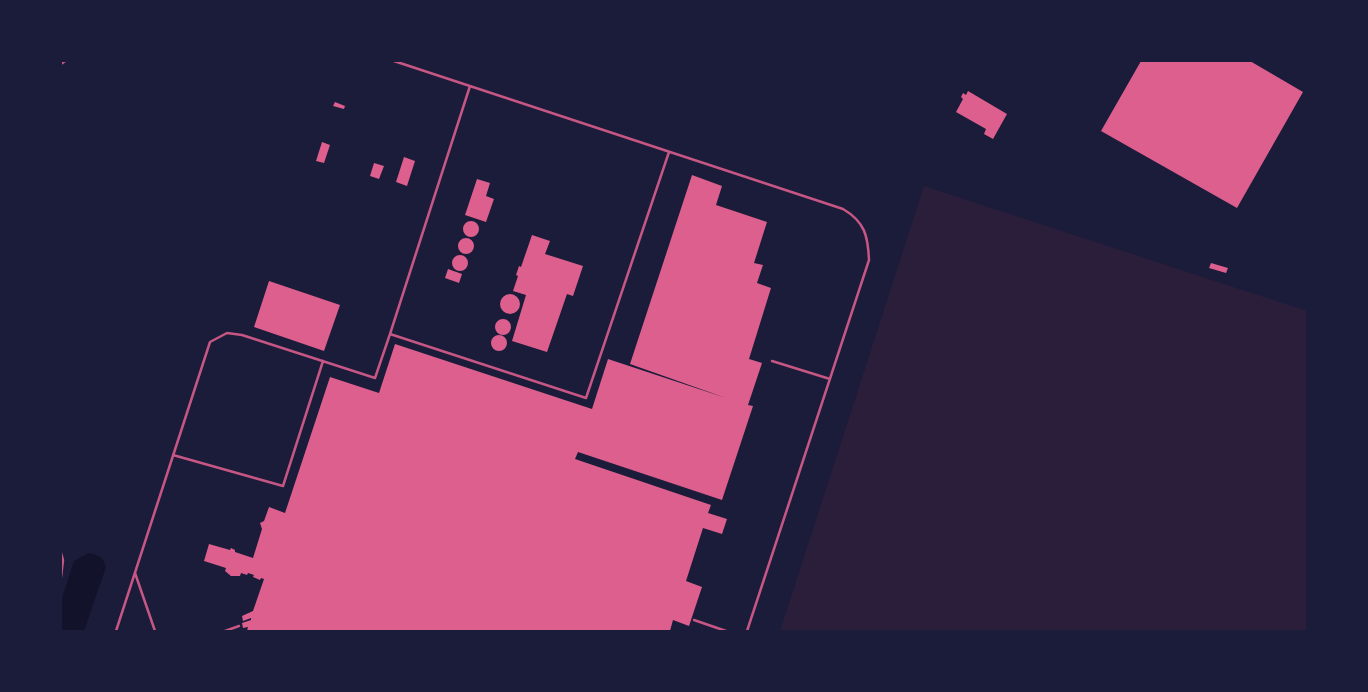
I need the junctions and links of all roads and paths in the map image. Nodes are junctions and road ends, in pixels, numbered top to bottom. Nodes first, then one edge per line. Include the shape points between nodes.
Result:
1 (65, 61) edge
2 (394, 61) edge
3 (61, 64) edge
4 (470, 86) junction
5 (669, 152) junction
6 (390, 334) junction
7 (323, 361) junction
8 (772, 361) dead end
9 (830, 378) junction
10 (173, 455) junction
11 (61, 553) edge
12 (135, 572) junction
13 (61, 577) edge
14 (694, 620) dead end
15 (239, 626) dead end
16 (116, 631) edge
17 (155, 631) edge
18 (225, 631) edge
19 (726, 631) edge
20 (747, 631) edge

1 - 3 lane
2 - 4 lane
4 - 5 lane
4 - 6 lane
5 - 6 lane via 586,398
5 - 9 lane via 843,209 860,223 866,233 869,260
6 - 7 lane via 375,378
7 - 10 lane via 242,335 227,333 210,342
7 - 10 lane via 283,486
8 - 9 lane
9 - 20 lane
10 - 12 lane
11 - 13 lane
12 - 16 lane
12 - 17 lane
14 - 19 lane
15 - 18 lane

